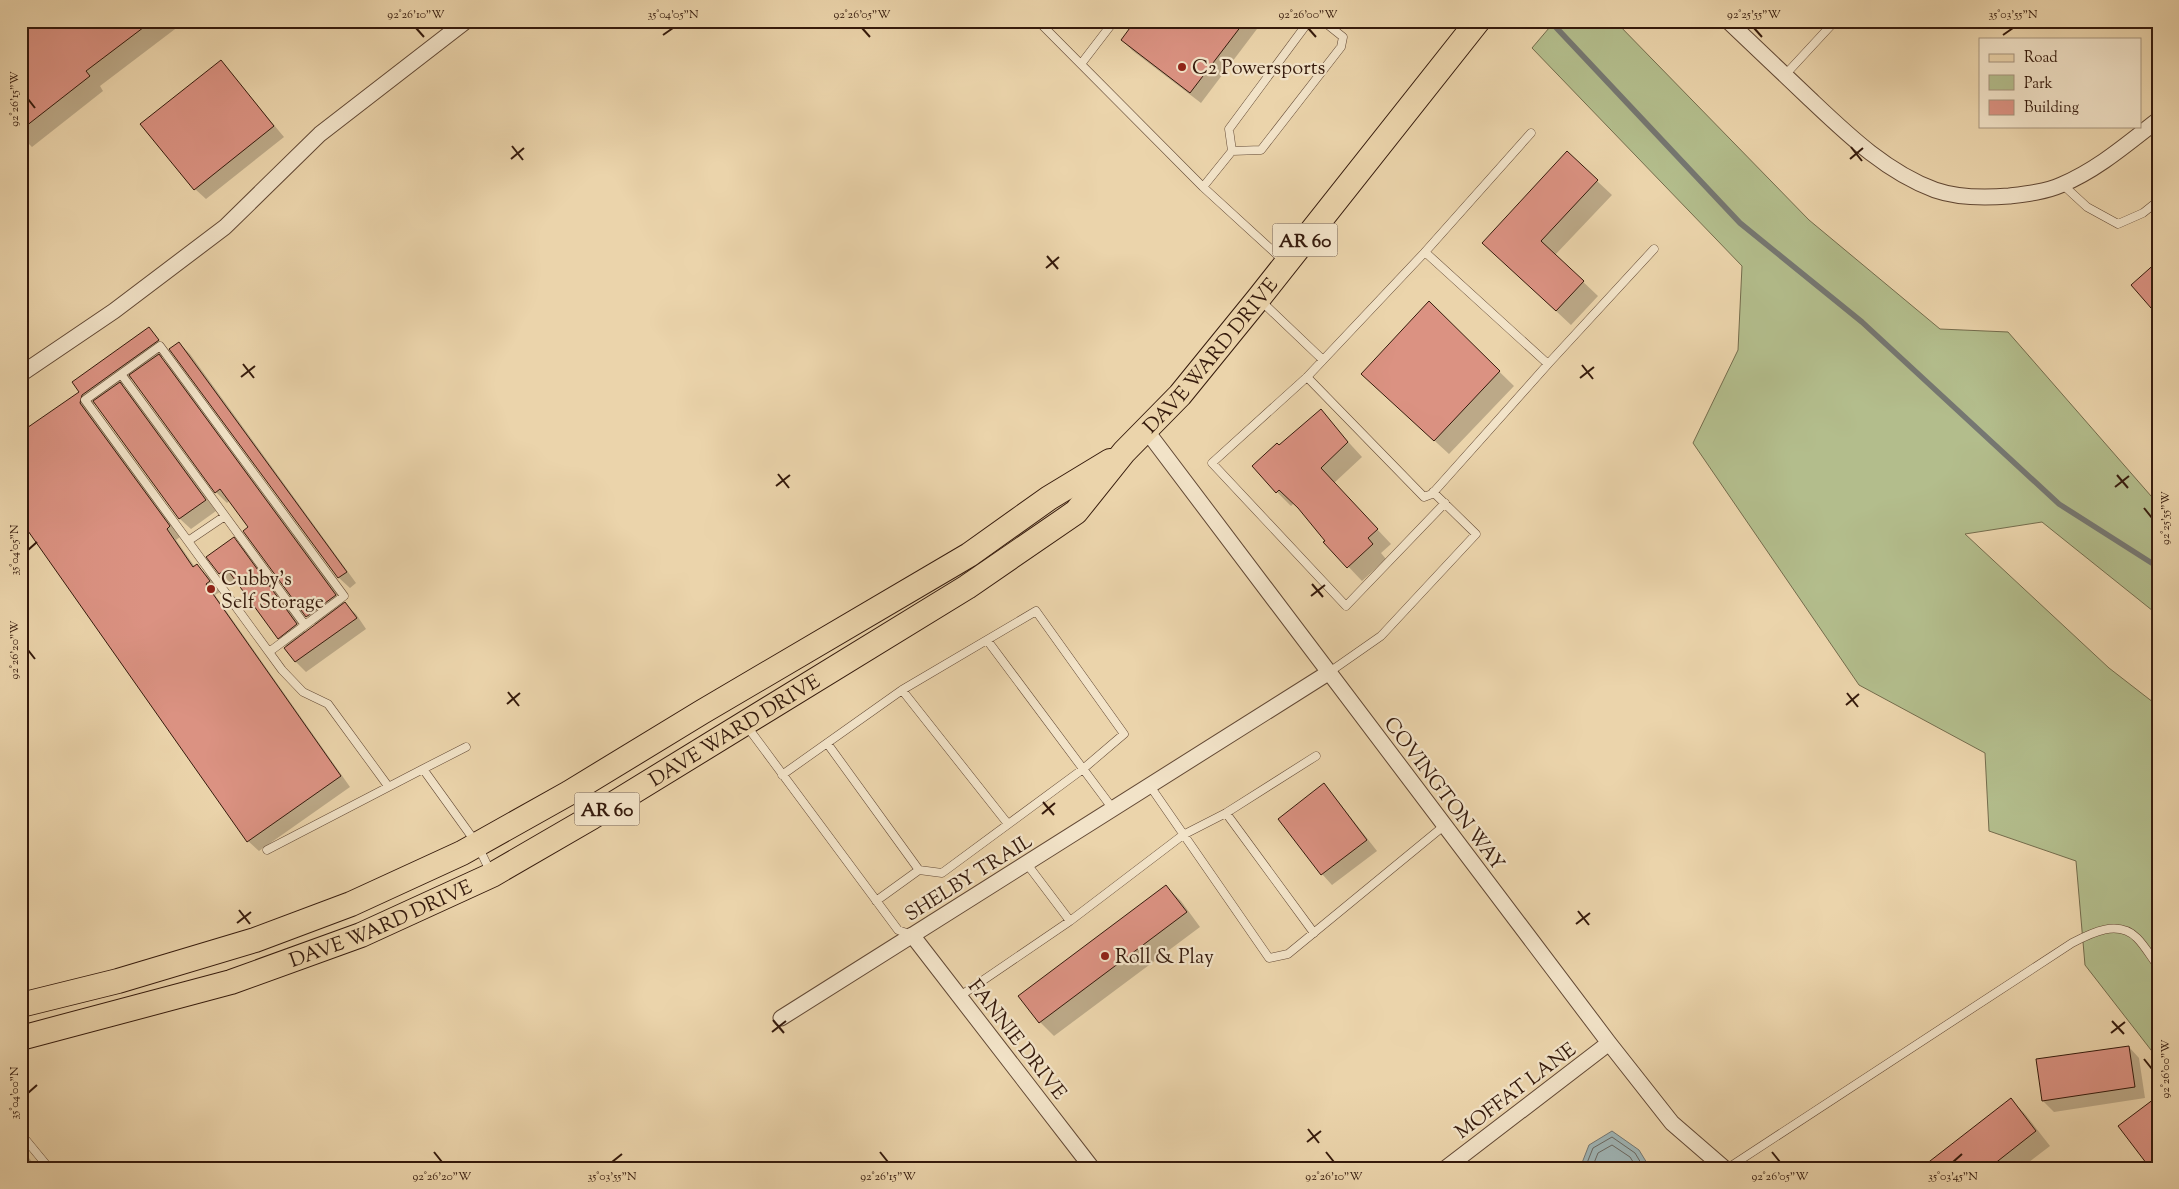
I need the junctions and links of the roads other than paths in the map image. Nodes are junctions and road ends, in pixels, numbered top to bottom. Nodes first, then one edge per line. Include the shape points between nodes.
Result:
1 (466, 21) edge
2 (1038, 21) edge
3 (1114, 21) edge
4 (1309, 21) edge
5 (1323, 21) edge
6 (1478, 21) edge
7 (1728, 21) edge
8 (1835, 21) edge
9 (1080, 64) junction
10 (1785, 75) junction
11 (2158, 120) edge
12 (1531, 133) dead end
13 (1232, 151) junction
14 (2062, 184) junction
15 (1203, 187) junction
16 (2158, 201) edge
17 (1654, 249) dead end
18 (1425, 252) junction
19 (1286, 263) junction
20 (1258, 299) junction
21 (1323, 360) junction
22 (1548, 364) junction
23 (21, 374) edge
24 (121, 374) junction
25 (1307, 377) junction
26 (1146, 430) junction
27 (1124, 452) junction
28 (1433, 492) junction
29 (1445, 503) junction
30 (225, 516) junction
31 (188, 541) junction
32 (305, 625) junction
33 (987, 640) junction
34 (269, 652) junction
35 (1328, 673) junction
36 (902, 690) junction
37 (745, 723) junction
38 (828, 743) junction
39 (466, 747) dead end
40 (1316, 756) dead end
41 (423, 769) junction
42 (1083, 769) junction
43 (782, 775) junction
44 (388, 786) junction
45 (1150, 786) junction
46 (1113, 809) junction
47 (1226, 813) junction
48 (1008, 824) junction
49 (1445, 825) junction
50 (1182, 835) junction
51 (477, 844) junction
52 (267, 850) dead end
53 (1027, 864) junction
54 (919, 870) junction
55 (492, 875) junction
56 (876, 901) junction
57 (1070, 921) junction
58 (1314, 933) junction
59 (912, 935) junction
60 (2158, 966) edge
61 (960, 996) junction
62 (21, 1004) edge
63 (781, 1018) dead end
64 (21, 1038) edge
65 (1609, 1043) junction
66 (21, 1134) edge
67 (49, 1168) edge
68 (1092, 1168) edge
69 (1446, 1168) edge
70 (1724, 1168) edge
71 (1728, 1168) edge

1 - 23 street via 320,134 225,227 114,311
2 - 9 lane
3 - 9 lane
4 - 13 lane via 1229,129
5 - 13 lane via 1343,37 1341,47 1261,150
6 - 19 main road, DAVE WARD DRIVE / AR 60
7 - 10 street
8 - 10 lane
9 - 15 lane
10 - 14 street via 1868,151 1914,181 1936,190 1968,197 1995,197 2025,194
11 - 14 street via 2115,154 2083,175
12 - 18 lane
13 - 15 lane
14 - 16 lane via 2087,207 2118,224 2143,213
15 - 19 lane
17 - 22 lane
18 - 21 lane
18 - 22 lane
19 - 20 main road, DAVE WARD DRIVE / AR 60
20 - 21 lane
20 - 26 main road, DAVE WARD DRIVE / AR 60 via 1180,395
21 - 25 lane
22 - 28 lane
24 - 30 lane
24 - 31 lane via 85,400
24 - 32 lane via 160,346 344,596
25 - 28 lane via 1424,497
25 - 29 lane via 1212,463 1346,606
26 - 27 main road, DAVE WARD DRIVE / AR 60
26 - 35 street, COVINGTON WAY
27 - 37 main road, DAVE WARD DRIVE / AR 60 via 1076,512 967,587
27 - 51 main road, DAVE WARD DRIVE / AR 60 via 1049,498 969,555 569,793
28 - 29 lane
29 - 35 lane via 1476,534 1381,636
30 - 31 lane
30 - 32 lane
31 - 34 lane
32 - 34 lane
33 - 36 lane
33 - 42 lane
33 - 42 lane via 1036,611 1124,734
34 - 44 lane via 303,692 328,704
35 - 45 street, SHELBY TRAIL
35 - 49 street, COVINGTON WAY
36 - 38 lane
36 - 48 lane
37 - 43 lane
37 - 55 main road, DAVE WARD DRIVE / AR 60
38 - 43 lane
38 - 54 lane
39 - 41 lane
40 - 47 lane
41 - 44 lane
41 - 51 lane
42 - 46 lane
42 - 48 lane
43 - 56 lane
44 - 52 lane
45 - 46 street, SHELBY TRAIL
45 - 50 lane
46 - 53 street, SHELBY TRAIL
47 - 50 lane
47 - 58 lane
48 - 54 lane via 942,873
49 - 58 lane
49 - 65 street, COVINGTON WAY
50 - 57 lane
50 - 58 lane via 1269,958 1288,954
51 - 55 lane
51 - 62 main road, DAVE WARD DRIVE / AR 60 via 351,904 256,940 118,981
53 - 57 lane
53 - 59 street, SHELBY TRAIL
54 - 56 lane
55 - 64 main road, DAVE WARD DRIVE / AR 60 via 361,935 231,982
56 - 59 lane via 898,930
57 - 61 lane
59 - 61 street, FANNIE DRIVE
59 - 63 street, SHELBY TRAIL
60 - 71 lane via 2136,936 2116,928 2092,933
61 - 68 street, FANNIE DRIVE
65 - 69 street, MOFFAT LANE
65 - 70 street, COVINGTON WAY via 1672,1123
66 - 67 lane

